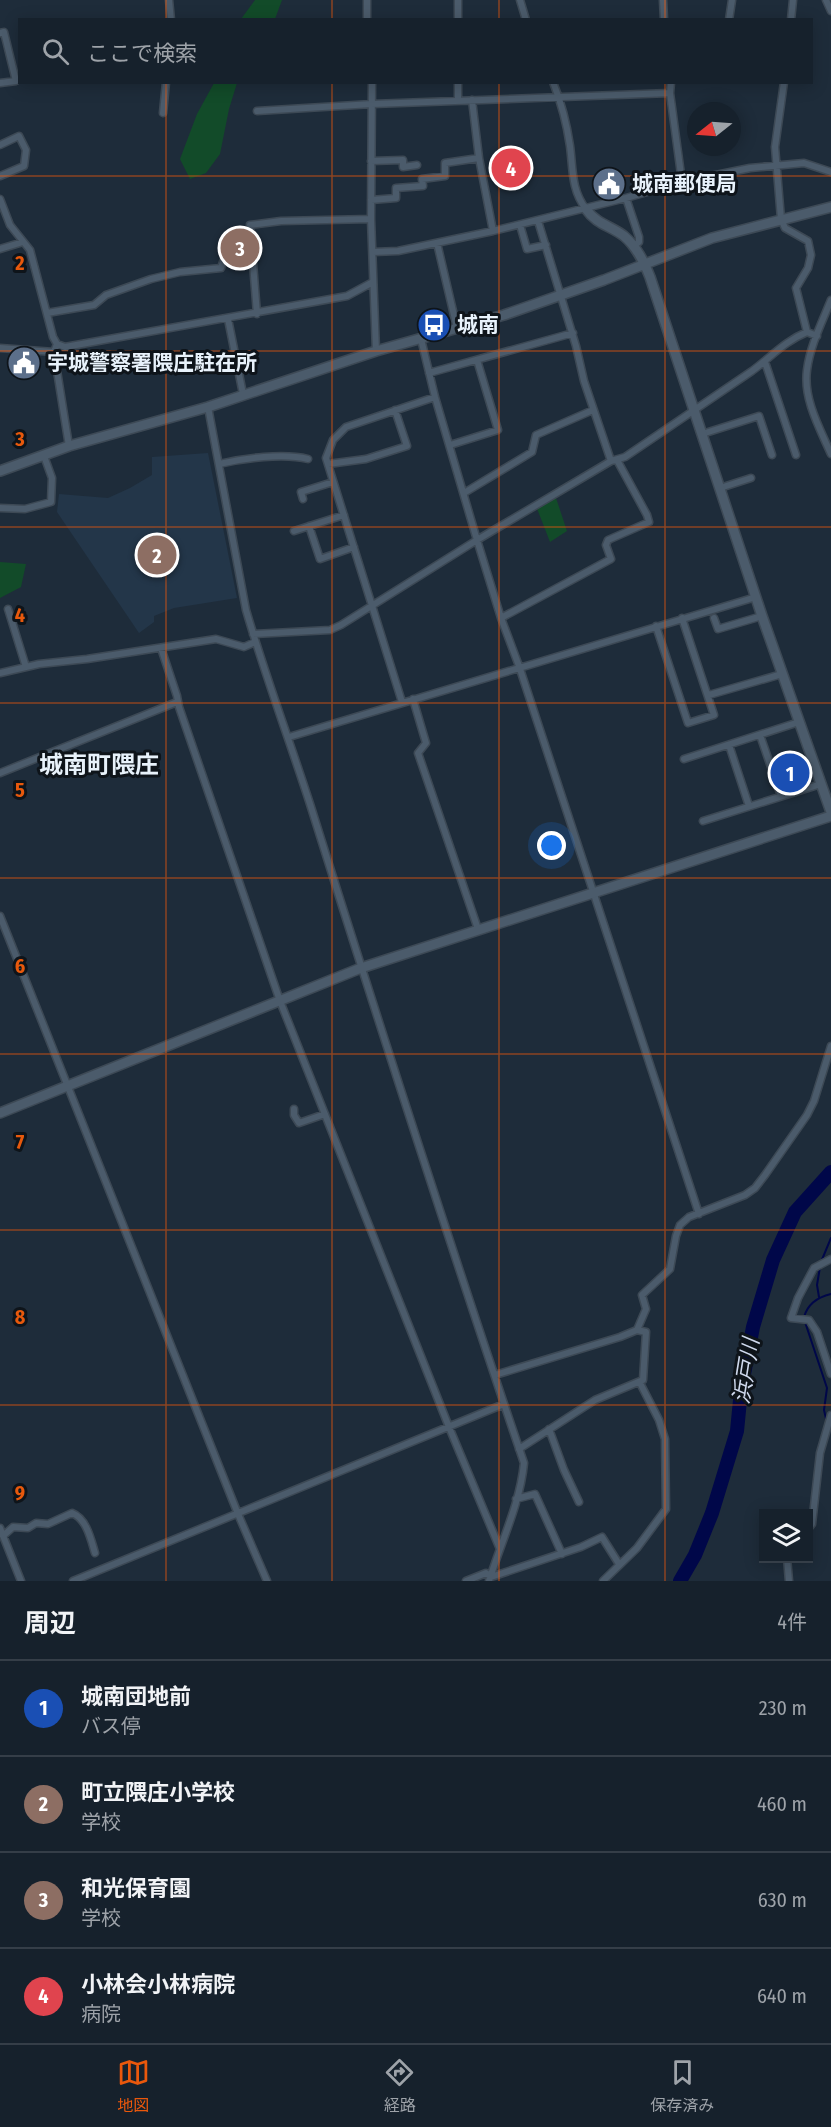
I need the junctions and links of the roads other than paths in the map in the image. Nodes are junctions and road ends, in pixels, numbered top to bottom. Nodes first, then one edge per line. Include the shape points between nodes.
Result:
1 (170, 0) edge
2 (367, 0) edge
3 (458, 0) edge
4 (520, 0) edge
5 (663, 0) edge
6 (732, 0) edge
7 (793, 0) edge
8 (826, 0) edge
9 (831, 11) edge
10 (171, 18) edge
11 (367, 18) edge
12 (458, 18) edge
13 (525, 18) edge
14 (664, 18) edge
15 (729, 18) edge
16 (791, 18) edge
17 (0, 33) edge
18 (0, 83) edge
19 (166, 84) edge
20 (372, 84) edge
21 (458, 84) edge
22 (554, 84) edge
23 (671, 84) edge
24 (784, 84) edge
25 (670, 93) junction
26 (559, 97) junction
27 (472, 100) junction
28 (458, 101) junction
29 (372, 104) junction
30 (257, 111) dead end
31 (163, 113) dead end
32 (0, 146) edge
33 (479, 158) junction
34 (371, 161) junction
35 (775, 164) junction
36 (417, 165) dead end
37 (831, 172) edge
38 (0, 176) edge
39 (682, 182) junction
40 (626, 198) junction
41 (0, 199) edge
42 (371, 200) junction
43 (831, 207) edge
44 (586, 209) junction
45 (371, 219) junction
46 (780, 219) junction
47 (538, 221) junction
48 (520, 225) junction
49 (493, 231) junction
50 (23, 242) junction
51 (437, 243) junction
52 (546, 245) junction
53 (634, 246) junction
54 (0, 249) edge
55 (373, 252) junction
56 (224, 259) dead end
57 (645, 265) junction
58 (373, 282) junction
59 (560, 296) junction
60 (831, 300) edge
61 (47, 313) junction
62 (256, 314) junction
63 (228, 319) junction
64 (457, 328) junction
65 (807, 332) junction
66 (573, 333) junction
67 (817, 336) junction
68 (421, 339) junction
69 (57, 344) junction
70 (0, 348) edge
71 (376, 351) junction
72 (54, 352) junction
73 (477, 360) junction
74 (765, 362) junction
75 (429, 373) junction
76 (243, 394) junction
77 (435, 397) junction
78 (208, 407) junction
79 (694, 409) junction
80 (395, 410) junction
81 (593, 410) junction
82 (702, 434) junction
83 (450, 445) junction
84 (69, 446) junction
85 (831, 454) edge
86 (772, 455) dead end
87 (796, 455) dead end
88 (44, 456) junction
89 (308, 459) dead end
90 (614, 460) junction
91 (219, 464) junction
92 (328, 464) junction
93 (0, 471) edge
94 (751, 478) dead end
95 (333, 482) junction
96 (720, 488) junction
97 (464, 493) junction
98 (303, 499) dead end
99 (0, 508) edge
100 (344, 515) junction
101 (309, 526) junction
102 (294, 531) dead end
103 (477, 540) junction
104 (354, 547) junction
105 (756, 597) junction
106 (373, 606) junction
107 (8, 609) dead end
108 (762, 616) junction
109 (501, 618) junction
110 (682, 618) junction
111 (714, 618) dead end
112 (656, 626) junction
113 (252, 634) junction
114 (255, 642) junction
115 (161, 648) junction
116 (519, 666) junction
117 (26, 667) junction
118 (0, 673) edge
119 (782, 674) junction
120 (709, 695) junction
121 (413, 699) junction
122 (177, 702) junction
123 (402, 702) junction
124 (799, 722) junction
125 (760, 735) junction
126 (289, 737) junction
127 (729, 745) junction
128 (684, 759) dead end
129 (0, 772) edge
130 (821, 784) junction
131 (781, 796) junction
132 (749, 806) junction
133 (831, 814) edge
134 (703, 821) dead end
135 (593, 894) junction
136 (0, 916) edge
137 (478, 929) junction
138 (361, 968) junction
139 (280, 1001) junction
140 (831, 1047) edge
141 (67, 1086) junction
142 (294, 1109) dead end
143 (0, 1113) edge
144 (325, 1114) junction
145 (699, 1214) junction
146 (831, 1258) edge
147 (637, 1330) junction
148 (831, 1374) edge
149 (495, 1375) junction
150 (639, 1383) junction
151 (504, 1404) junction
152 (831, 1415) edge
153 (449, 1427) junction
154 (549, 1429) junction
155 (519, 1449) junction
156 (516, 1499) junction
157 (579, 1502) dead end
158 (238, 1514) junction
159 (813, 1515) edge
160 (0, 1528) edge
161 (3, 1536) junction
162 (500, 1549) junction
163 (95, 1553) dead end
164 (562, 1554) junction
165 (787, 1563) edge
166 (619, 1564) junction
167 (490, 1579) edge
168 (21, 1581) edge
169 (73, 1581) edge
170 (267, 1581) edge
171 (466, 1581) edge
172 (603, 1581) edge
173 (789, 1581) edge

1 - 10 street
2 - 11 street
3 - 12 street
4 - 13 street
5 - 14 street
6 - 15 street
7 - 16 street
8 - 9 street
17 - 18 street via 4,32 16,81
19 - 31 street
20 - 29 street
21 - 28 street
22 - 26 street
23 - 25 street
24 - 35 street
25 - 26 street
25 - 39 street
26 - 27 street
26 - 44 street via 576,193
27 - 28 street
27 - 33 street
28 - 29 street
29 - 30 street
29 - 34 street
32 - 38 street via 19,136 26,150 24,166
33 - 42 street via 445,163 445,176 422,179 423,186 396,188 396,198
33 - 49 street
34 - 36 street via 403,160 403,167
34 - 42 street
35 - 37 street via 804,163
35 - 39 street
35 - 46 street
39 - 40 street
40 - 44 street
40 - 53 street via 639,237
41 - 50 street via 10,225
42 - 45 street
43 - 46 street
44 - 47 street
44 - 53 street via 600,224
45 - 55 street
45 - 62 street via 250,225
46 - 57 street via 712,238
46 - 65 street via 785,228 808,241 810,248 811,261 796,288
47 - 48 street
47 - 52 street
48 - 49 street
48 - 52 street via 527,249
49 - 51 street
50 - 54 street
50 - 61 street via 30,250
51 - 55 street
51 - 64 street
52 - 59 street
53 - 57 street
55 - 58 street
56 - 61 street via 221,268 151,279 94,304
57 - 59 street
57 - 79 street
58 - 62 street via 347,296
58 - 71 street
59 - 64 street
59 - 66 street
60 - 67 street
61 - 69 street
62 - 63 street
63 - 69 street via 65,347
63 - 76 street
64 - 68 street
65 - 67 street
65 - 74 street via 786,342
66 - 73 street
66 - 81 street
67 - 85 street via 806,372 808,394
68 - 71 street
68 - 75 street
69 - 72 street
70 - 72 street
71 - 76 street
72 - 84 street
73 - 75 street
73 - 83 street via 498,430
74 - 79 street
74 - 87 street
75 - 77 street
76 - 78 street
77 - 80 street
77 - 83 street
78 - 84 street
78 - 91 street
79 - 82 street
79 - 90 street
80 - 92 street via 346,427 333,440 326,458
80 - 92 street via 407,446 366,459
81 - 90 street
81 - 97 street via 536,435 532,452
82 - 86 street via 758,412
82 - 96 street
83 - 97 street
84 - 88 street
88 - 93 street
88 - 99 street via 52,478 51,502 25,509
89 - 91 street via 294,456
90 - 103 street
90 - 109 street via 649,522 608,540 611,559
91 - 113 street
92 - 95 street
94 - 96 street
95 - 98 street via 301,492
95 - 100 street
96 - 105 street
97 - 103 street
100 - 101 street
100 - 104 street
101 - 102 street
101 - 104 street via 320,559
103 - 106 street
103 - 109 street
104 - 106 street
105 - 108 street
105 - 110 street
106 - 113 street via 330,630
106 - 123 street
107 - 117 street
108 - 111 street via 718,629
108 - 119 street
109 - 116 street
110 - 112 street
110 - 120 street
112 - 116 street
112 - 120 street via 688,723 714,715
113 - 114 street
114 - 115 street via 244,647 216,639
114 - 126 street
115 - 117 street
115 - 122 street
116 - 121 street
116 - 135 street
117 - 118 street
119 - 120 street
119 - 124 street
121 - 123 street
121 - 137 street via 426,743 418,753
122 - 129 street
122 - 139 street
123 - 126 street
124 - 125 street
124 - 130 street
125 - 127 street
125 - 131 street
126 - 138 street
127 - 128 street
127 - 132 street
130 - 131 street
130 - 133 street
131 - 132 street
132 - 134 street
133 - 135 street
135 - 137 street
135 - 145 street
136 - 141 street
137 - 138 street
138 - 139 street
138 - 149 street
139 - 141 street
139 - 144 street
140 - 145 street via 807,1115 755,1188
141 - 143 street
141 - 158 street
142 - 144 street via 299,1123
144 - 153 street
145 - 147 street via 680,1226 670,1269 642,1295 646,1309
146 - 148 street via 814,1268 791,1318 809,1320
147 - 149 street
147 - 150 street via 646,1332 644,1374
149 - 151 street
150 - 154 street via 602,1396
150 - 166 street via 665,1439 666,1509 637,1548
151 - 153 street
151 - 155 street
152 - 159 street via 820,1453
153 - 158 street
153 - 162 street
154 - 155 street
154 - 157 street
155 - 156 street via 524,1463
156 - 162 street
156 - 164 street via 535,1494
158 - 169 street
158 - 170 street
160 - 161 street
161 - 163 street via 13,1527 48,1524 72,1513 86,1526
161 - 168 street
162 - 167 street
164 - 166 street via 602,1537
164 - 167 street
165 - 173 street
166 - 172 street
167 - 171 street via 486,1573

